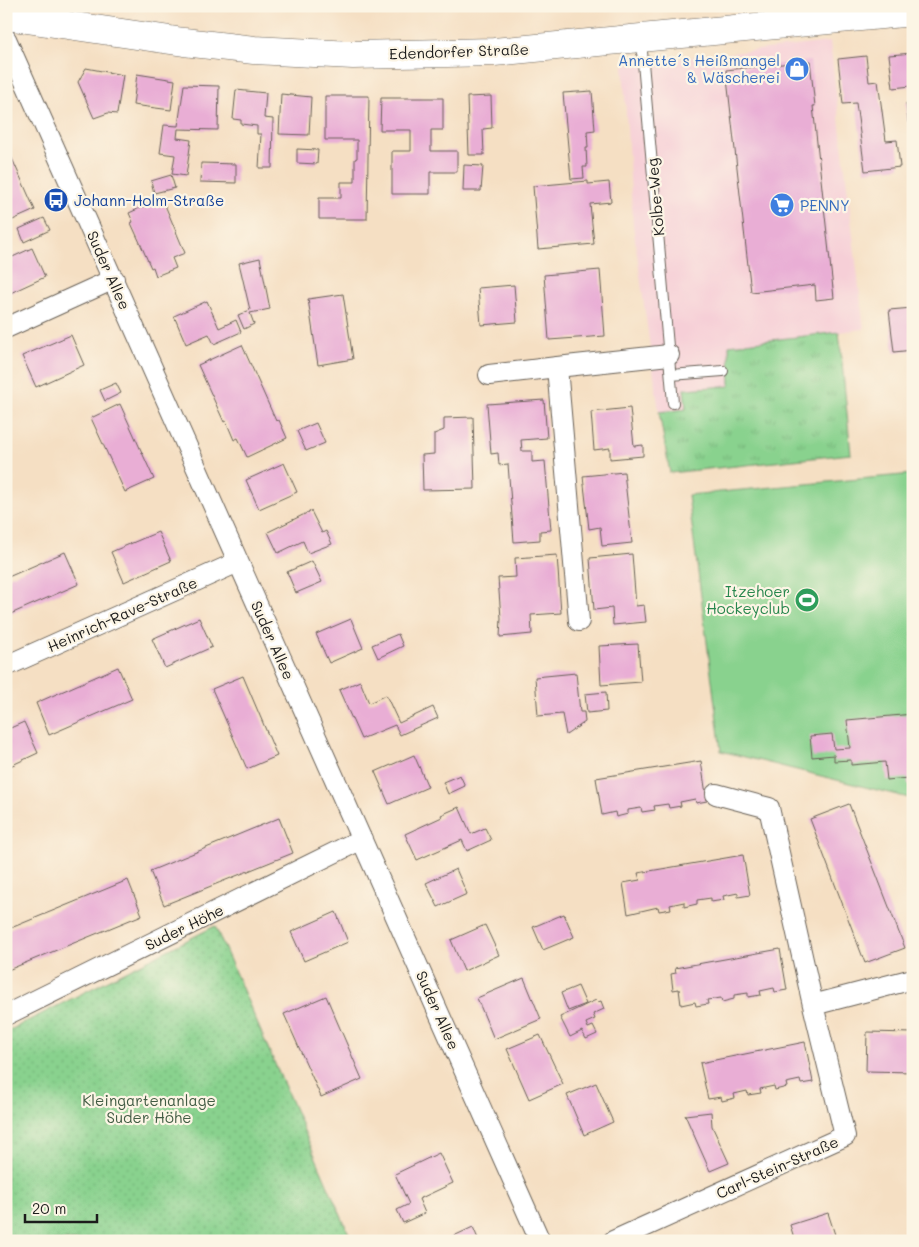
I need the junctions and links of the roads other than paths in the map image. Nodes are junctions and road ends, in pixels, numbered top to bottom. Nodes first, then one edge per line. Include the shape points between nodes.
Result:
1 (913, 12) edge
2 (6, 16) edge
3 (6, 39) edge
4 (641, 39) junction
5 (114, 279) junction
6 (6, 328) edge
7 (670, 365) junction
8 (557, 367) junction
9 (723, 371) dead end
10 (489, 375) dead end
11 (673, 403) dead end
12 (238, 562) junction
13 (579, 621) dead end
14 (6, 666) edge
15 (716, 794) dead end
16 (362, 840) junction
17 (913, 979) edge
18 (812, 1005) junction
19 (6, 1015) edge
20 (540, 1241) edge
21 (613, 1241) edge

1 - 4 street, Edendorfer Straße
2 - 4 street, Edendorfer Straße via 193,43 306,54 494,52
3 - 5 street, Suder Allee
4 - 7 lane, Kolbe-Weg
5 - 6 street
5 - 12 street, Suder Allee
7 - 8 street
7 - 9 lane
7 - 11 lane, Kolbe-Weg
8 - 10 street
8 - 13 street
12 - 14 street, Heinrich-Rave-Straße
12 - 16 street, Suder Allee
15 - 18 street, Carl-Stein-Straße via 768,808
16 - 19 street, Suder Höhe
16 - 20 street, Suder Allee
17 - 18 street
18 - 21 street, Carl-Stein-Straße via 845,1136

